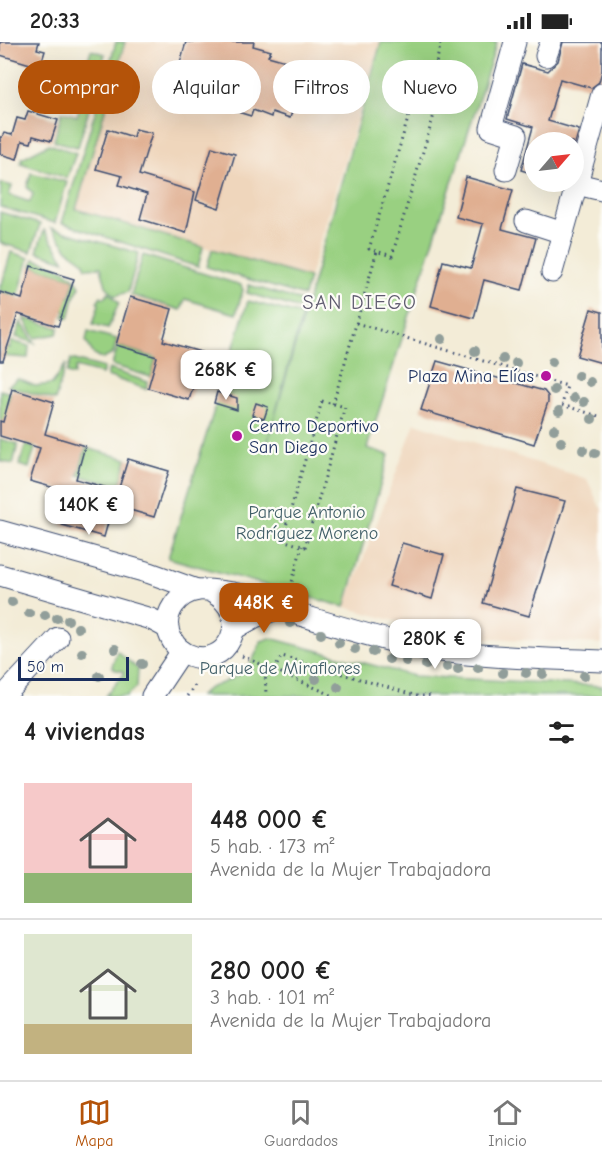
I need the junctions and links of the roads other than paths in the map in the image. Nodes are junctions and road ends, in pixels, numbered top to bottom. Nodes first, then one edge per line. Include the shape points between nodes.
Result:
1 (515, 42) edge
2 (602, 94) edge
3 (584, 159) edge
4 (506, 170) dead end
5 (584, 186) edge
6 (602, 190) edge
7 (575, 192) edge
8 (526, 221) dead end
9 (563, 233) junction
10 (552, 272) dead end
11 (0, 531) edge
12 (0, 575) edge
13 (205, 591) junction
14 (284, 601) junction
15 (168, 628) junction
16 (234, 629) junction
17 (58, 638) dead end
18 (182, 651) junction
19 (602, 661) edge
20 (4, 696) edge
21 (152, 696) edge

1 - 4 street via 491,128 516,136
2 - 3 street
5 - 6 street
7 - 9 street
8 - 9 street
9 - 10 street
11 - 13 street
12 - 15 street via 144,616
13 - 14 street
13 - 15 street via 184,594 169,615
13 - 16 street via 230,606
14 - 16 street
14 - 19 street via 423,649
15 - 18 street
16 - 18 street via 228,644 211,656 196,657
17 - 20 street
18 - 21 street

